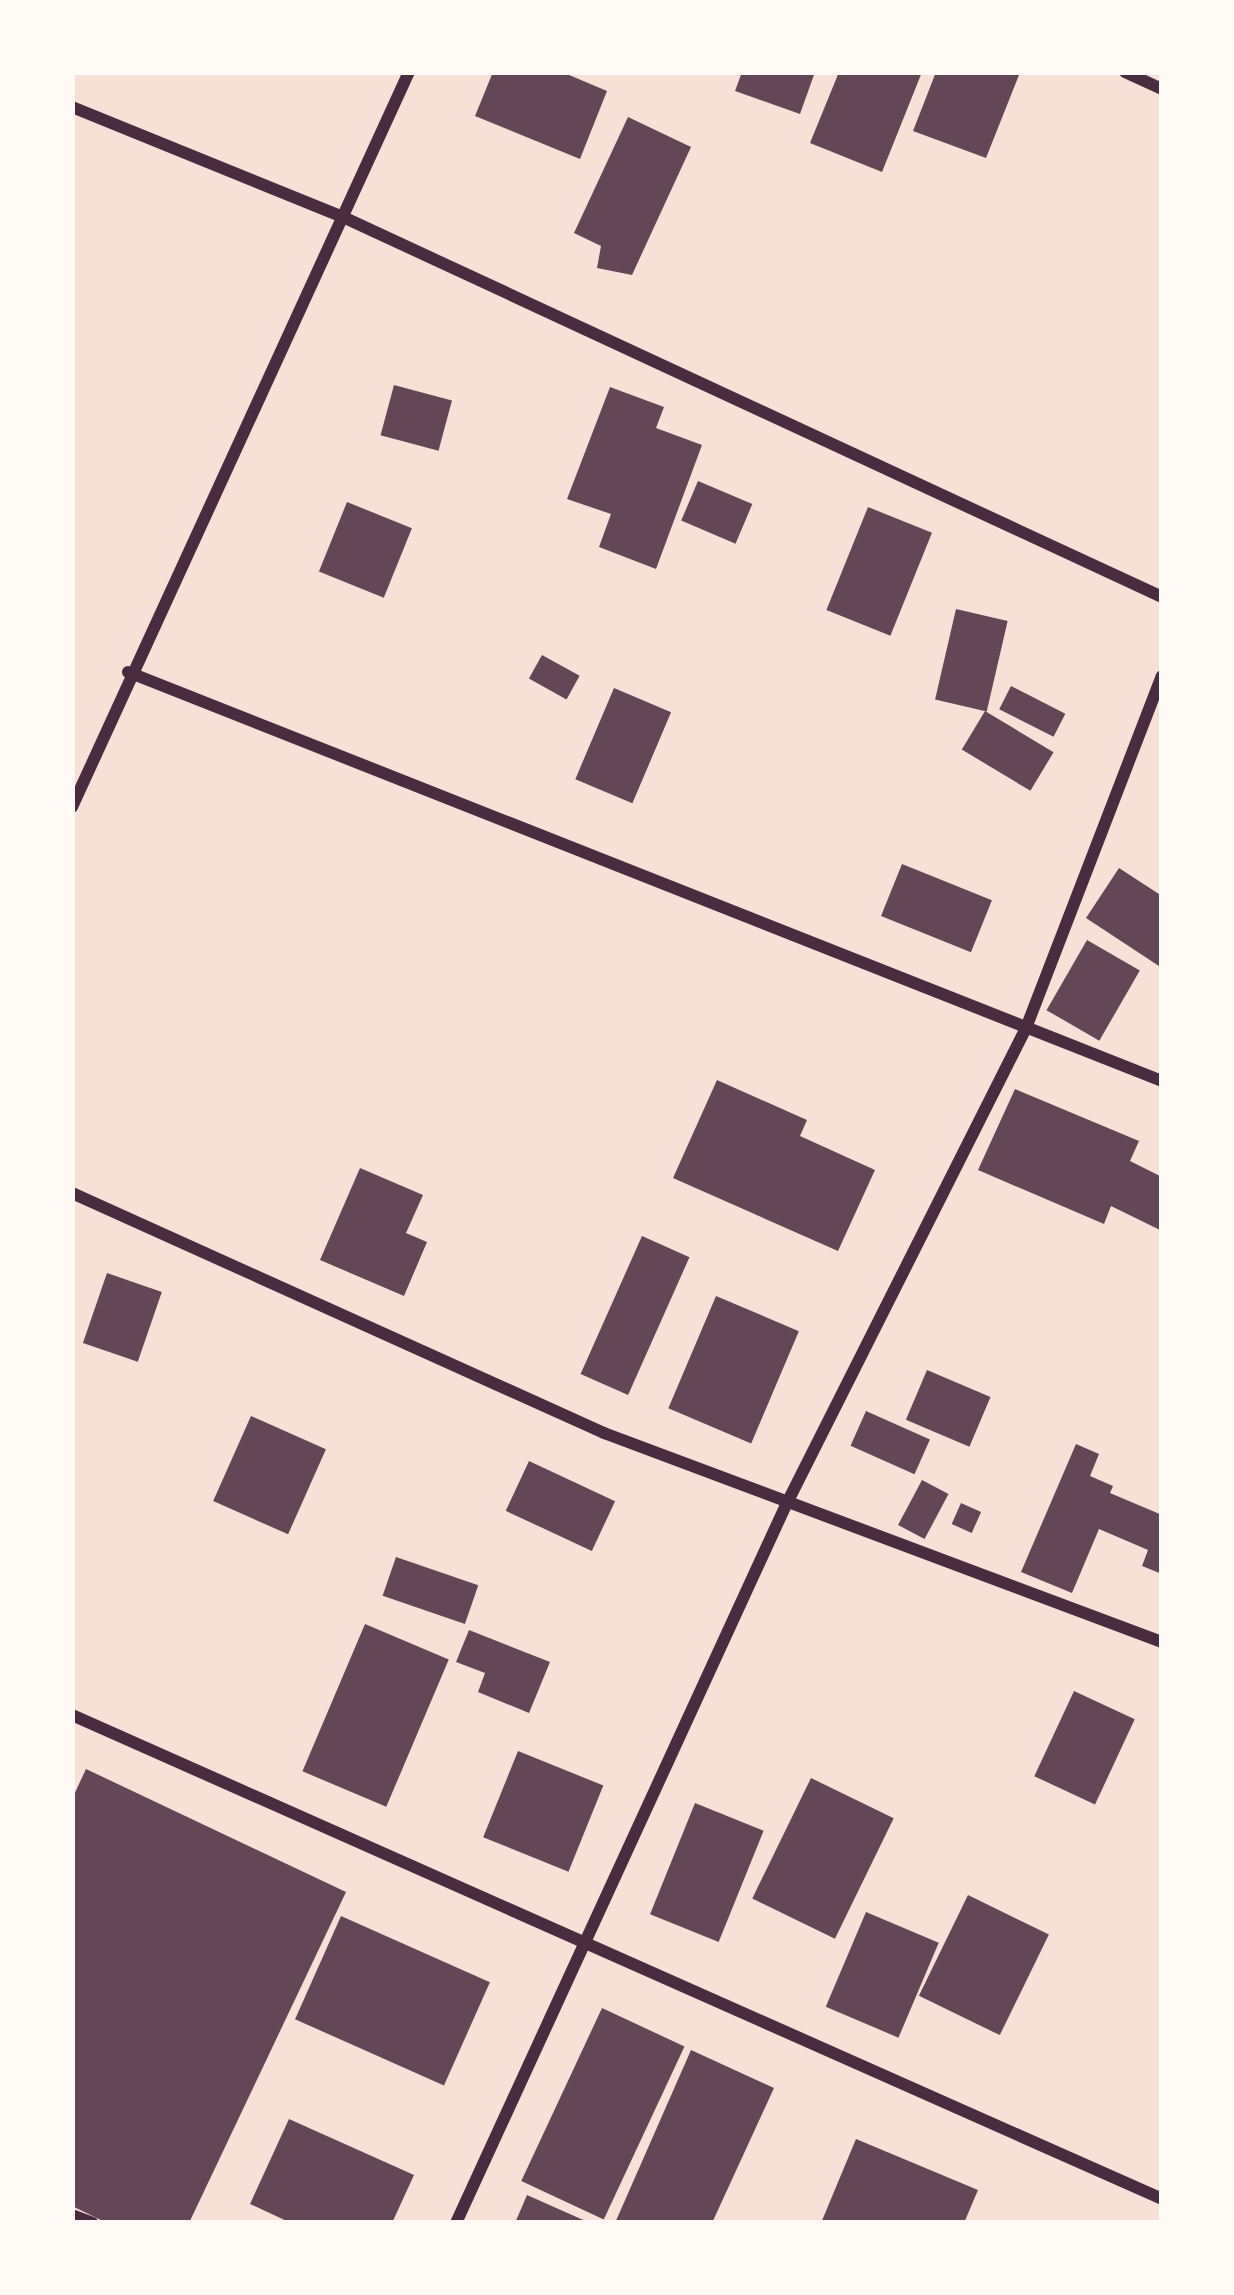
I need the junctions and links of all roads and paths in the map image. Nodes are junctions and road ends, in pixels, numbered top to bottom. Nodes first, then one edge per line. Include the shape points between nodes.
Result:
1 (409, 72) edge
2 (1125, 72) edge
3 (1162, 89) edge
4 (72, 107) edge
5 (343, 218) junction
6 (1162, 597) edge
7 (128, 672) junction
8 (1162, 676) edge
9 (72, 808) edge
10 (1026, 1028) junction
11 (1162, 1081) edge
12 (72, 1193) edge
13 (786, 1505) junction
14 (1162, 1642) edge
15 (72, 1715) edge
16 (590, 1945) junction
17 (1162, 2199) edge
18 (72, 2215) edge
19 (93, 2223) edge
20 (456, 2223) edge

1 - 5 street
2 - 3 street
4 - 5 street
5 - 6 street
5 - 7 street
7 - 9 street
7 - 10 street
8 - 10 street
10 - 11 street
10 - 13 street
12 - 13 street via 604,1433
13 - 14 street
13 - 16 street
15 - 16 street
16 - 17 street
16 - 20 street
18 - 19 street

